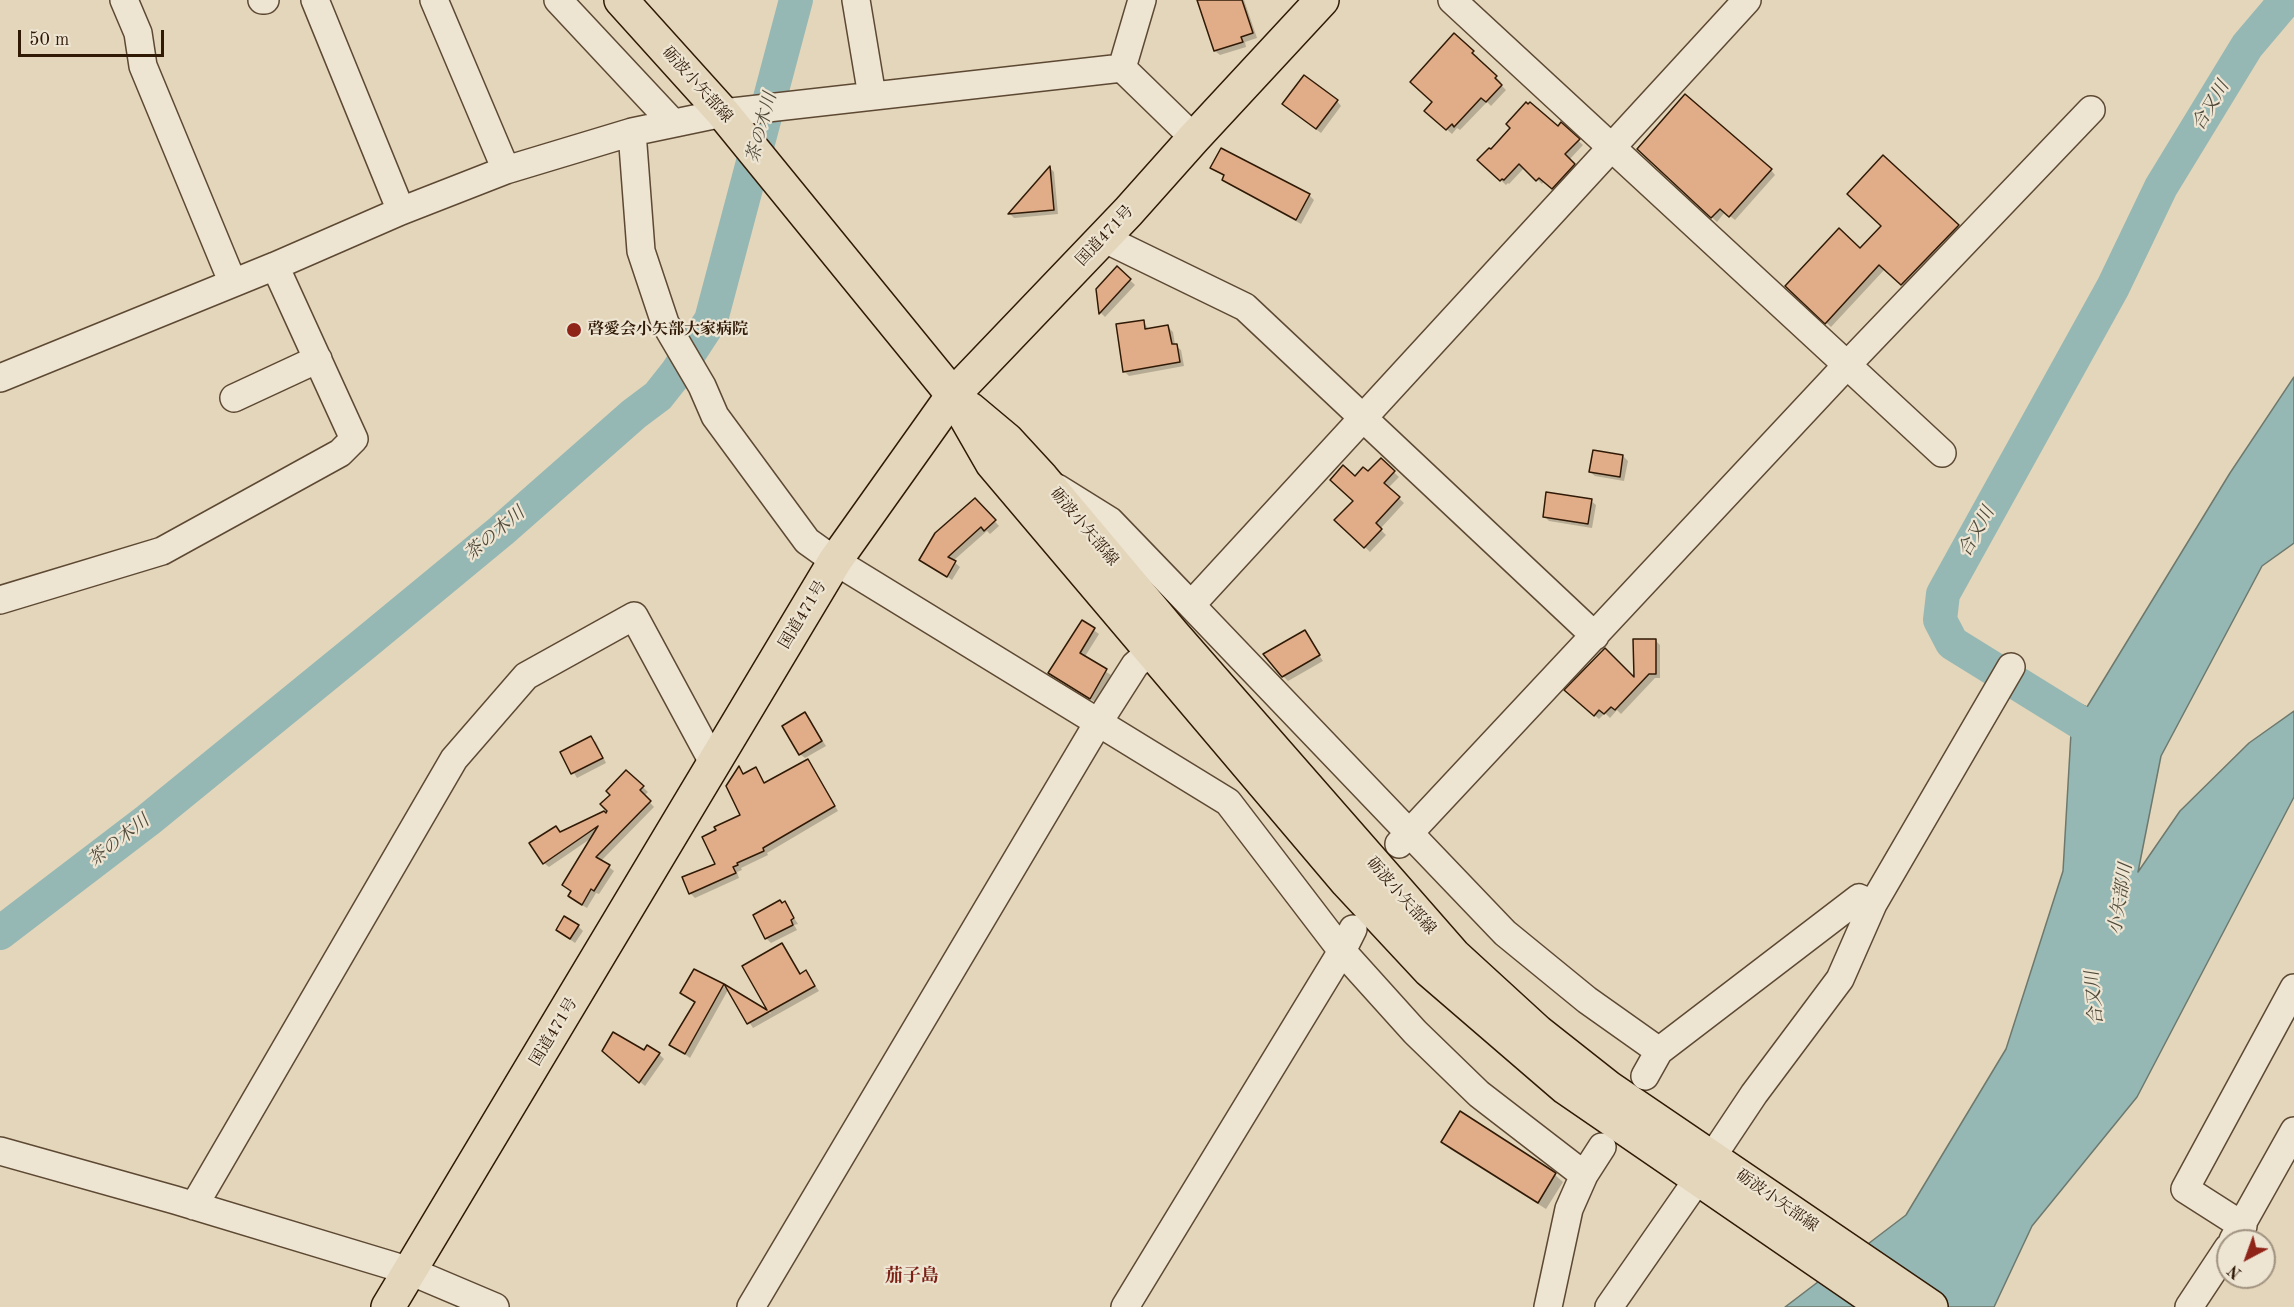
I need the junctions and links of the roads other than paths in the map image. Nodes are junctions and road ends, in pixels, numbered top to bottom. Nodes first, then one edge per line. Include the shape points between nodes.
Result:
1 (124, 0) edge
2 (315, 0) edge
3 (434, 0) edge
4 (558, 0) edge
5 (621, 0) edge
6 (856, 0) edge
7 (1142, 0) edge
8 (1322, 0) edge
9 (1452, 0) edge
10 (1747, 0) edge
11 (1122, 68) junction
12 (872, 96) junction
13 (2091, 110) dead end
14 (723, 113) junction
15 (673, 123) junction
16 (632, 132) junction
17 (1194, 138) junction
18 (1612, 149) junction
19 (506, 171) junction
20 (401, 211) junction
21 (1103, 238) junction
22 (274, 266) junction
23 (232, 281) junction
24 (318, 359) junction
25 (1846, 365) junction
26 (0, 378) edge
27 (953, 395) junction
28 (234, 398) dead end
29 (1364, 419) junction
30 (1942, 453) dead end
31 (1042, 478) junction
32 (835, 561) junction
33 (0, 600) edge
34 (1191, 605) junction
35 (1595, 636) junction
36 (1152, 650) junction
37 (2011, 667) dead end
38 (1098, 723) junction
39 (714, 764) junction
40 (1404, 838) junction
41 (1873, 904) junction
42 (1348, 940) junction
43 (2294, 988) edge
44 (1659, 1052) junction
45 (1645, 1077) dead end
46 (2294, 1131) edge
47 (1602, 1147) dead end
48 (0, 1151) edge
49 (1713, 1173) junction
50 (1584, 1175) junction
51 (194, 1206) junction
52 (2233, 1229) edge
53 (2240, 1229) edge
54 (2216, 1266) edge
55 (410, 1271) junction
56 (388, 1307) edge
57 (495, 1307) edge
58 (752, 1307) edge
59 (1125, 1307) edge
60 (1548, 1307) edge
61 (1609, 1307) edge
62 (1885, 1307) edge
63 (1931, 1307) edge
64 (2189, 1307) edge

1 - 23 street via 138,33 143,66
2 - 20 street
3 - 19 street
4 - 15 street
5 - 14 main road, 砺波小矢部線
6 - 12 street
7 - 11 street
8 - 17 main road, 国道471号
9 - 18 street
10 - 18 street
11 - 12 street
11 - 17 street
12 - 14 street
13 - 25 street
14 - 15 street
14 - 27 main road, 砺波小矢部線
15 - 16 street
16 - 19 street
16 - 32 street via 641,251 665,323 715,416 807,541
17 - 21 main road, 国道471号
18 - 25 street
18 - 29 street
19 - 20 street
20 - 22 street
21 - 27 main road, 国道471号
21 - 29 street via 1245,307
22 - 23 street
22 - 24 street
23 - 26 street
24 - 28 street
24 - 33 street via 354,439 340,453 162,551
25 - 30 street
25 - 35 street
27 - 31 main road, 砺波小矢部線 via 1007,440
27 - 32 main road, 国道471号
27 - 36 main road, 砺波小矢部線 via 992,463
29 - 34 street
29 - 35 street
31 - 34 street via 1110,521
31 - 49 main road, 砺波小矢部線 via 1455,956 1538,1032
32 - 38 street
32 - 39 main road, 国道471号
34 - 40 street
35 - 40 street
36 - 38 street via 1135,664
36 - 49 main road, 砺波小矢部線 via 1347,882 1429,970 1566,1088
37 - 41 street
38 - 42 street via 1228,802
38 - 58 street
39 - 51 street via 634,615 526,676 454,759
39 - 55 main road, 国道471号
40 - 44 street via 1505,933
41 - 44 street via 1859,898
41 - 49 street via 1840,979 1754,1094
42 - 50 street via 1415,1032 1479,1094
42 - 59 street
43 - 52 street via 2185,1189
44 - 45 street
46 - 53 street
47 - 50 street
48 - 51 street
49 - 61 street
49 - 62 main road, 砺波小矢部線
49 - 63 main road, 砺波小矢部線
50 - 60 street via 1569,1209
51 - 55 street
54 - 64 street
55 - 56 main road, 国道471号
55 - 57 street

